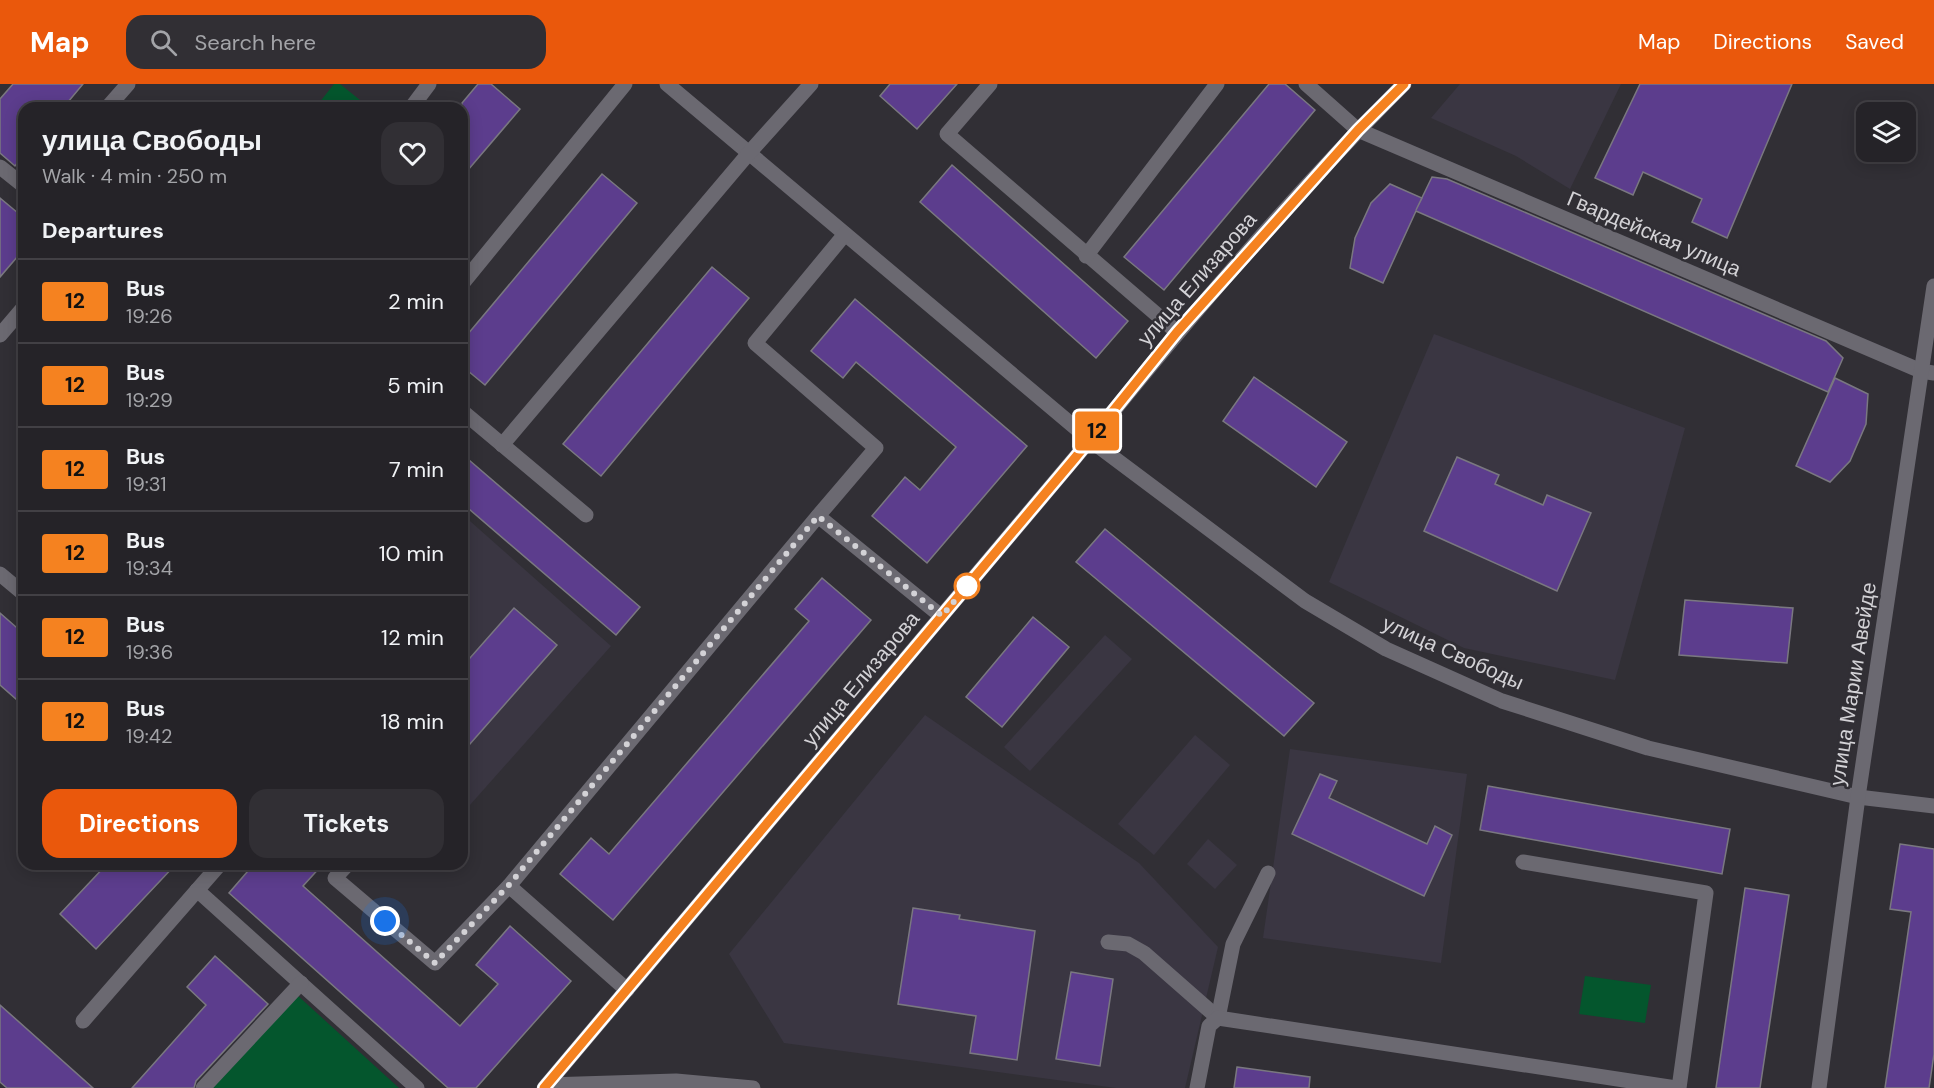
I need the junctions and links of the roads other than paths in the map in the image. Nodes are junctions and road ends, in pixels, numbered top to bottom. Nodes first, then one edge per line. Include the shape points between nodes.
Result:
1 (128, 84) edge
2 (429, 84) edge
3 (625, 84) edge
4 (667, 84) edge
5 (811, 84) edge
6 (990, 84) edge
7 (1217, 84) edge
8 (1305, 84) edge
9 (1404, 84) edge
10 (112, 102) edge
11 (416, 102) edge
12 (1358, 130) junction
13 (749, 153) junction
14 (0, 167) edge
15 (18, 181) edge
16 (845, 234) junction
17 (1086, 256) junction
18 (468, 277) edge
19 (1934, 286) edge
20 (18, 314) edge
21 (1177, 332) junction
22 (0, 335) edge
23 (1928, 372) edge
24 (468, 416) edge
25 (1090, 440) junction
26 (502, 445) junction
27 (586, 515) dead end
28 (818, 516) junction
29 (0, 574) edge
30 (18, 589) edge
31 (942, 616) junction
32 (1858, 797) junction
33 (1934, 806) edge
34 (1523, 862) dead end
35 (215, 870) edge
36 (342, 870) edge
37 (1268, 873) dead end
38 (508, 886) junction
39 (197, 890) junction
40 (1108, 942) dead end
41 (301, 983) junction
42 (627, 990) junction
43 (1218, 1018) junction
44 (83, 1021) dead end
45 (546, 1086) edge
46 (203, 1088) edge
47 (417, 1088) edge
48 (753, 1088) edge
49 (1197, 1088) edge
50 (1678, 1088) edge
51 (1819, 1088) edge

1 - 10 street
2 - 11 street
3 - 18 street
4 - 13 street, улица Свободы
5 - 13 street
6 - 17 street via 947,134
7 - 17 street
8 - 12 street, Гвардейская улица
9 - 12 street, улица Елизарова
12 - 21 street, улица Елизарова
12 - 23 street, Гвардейская улица
13 - 16 street, улица Свободы
13 - 26 street
14 - 15 street
16 - 25 street, улица Свободы
16 - 28 street via 755,343 876,448
17 - 21 street
19 - 23 street, улица Марии Авейде
20 - 22 street
21 - 25 street, улица Елизарова
23 - 32 street, улица Марии Авейде
24 - 26 street
25 - 31 street, улица Елизарова
25 - 32 street, улица Свободы via 1305,601 1386,649 1502,701 1648,748
26 - 27 street
28 - 31 street
28 - 38 street
29 - 30 street
31 - 42 street, улица Елизарова
32 - 33 street, улица Свободы
32 - 51 street, улица Марии Авейде
34 - 50 street via 1706,893
35 - 39 street
36 - 38 street via 335,878 435,963
37 - 43 street via 1233,945
38 - 42 street
39 - 41 street
39 - 44 street
40 - 43 street via 1128,944 1144,952
41 - 46 street
41 - 47 street
42 - 45 street, улица Елизарова
43 - 49 street via 1209,1026
43 - 50 street
45 - 48 street via 676,1081

